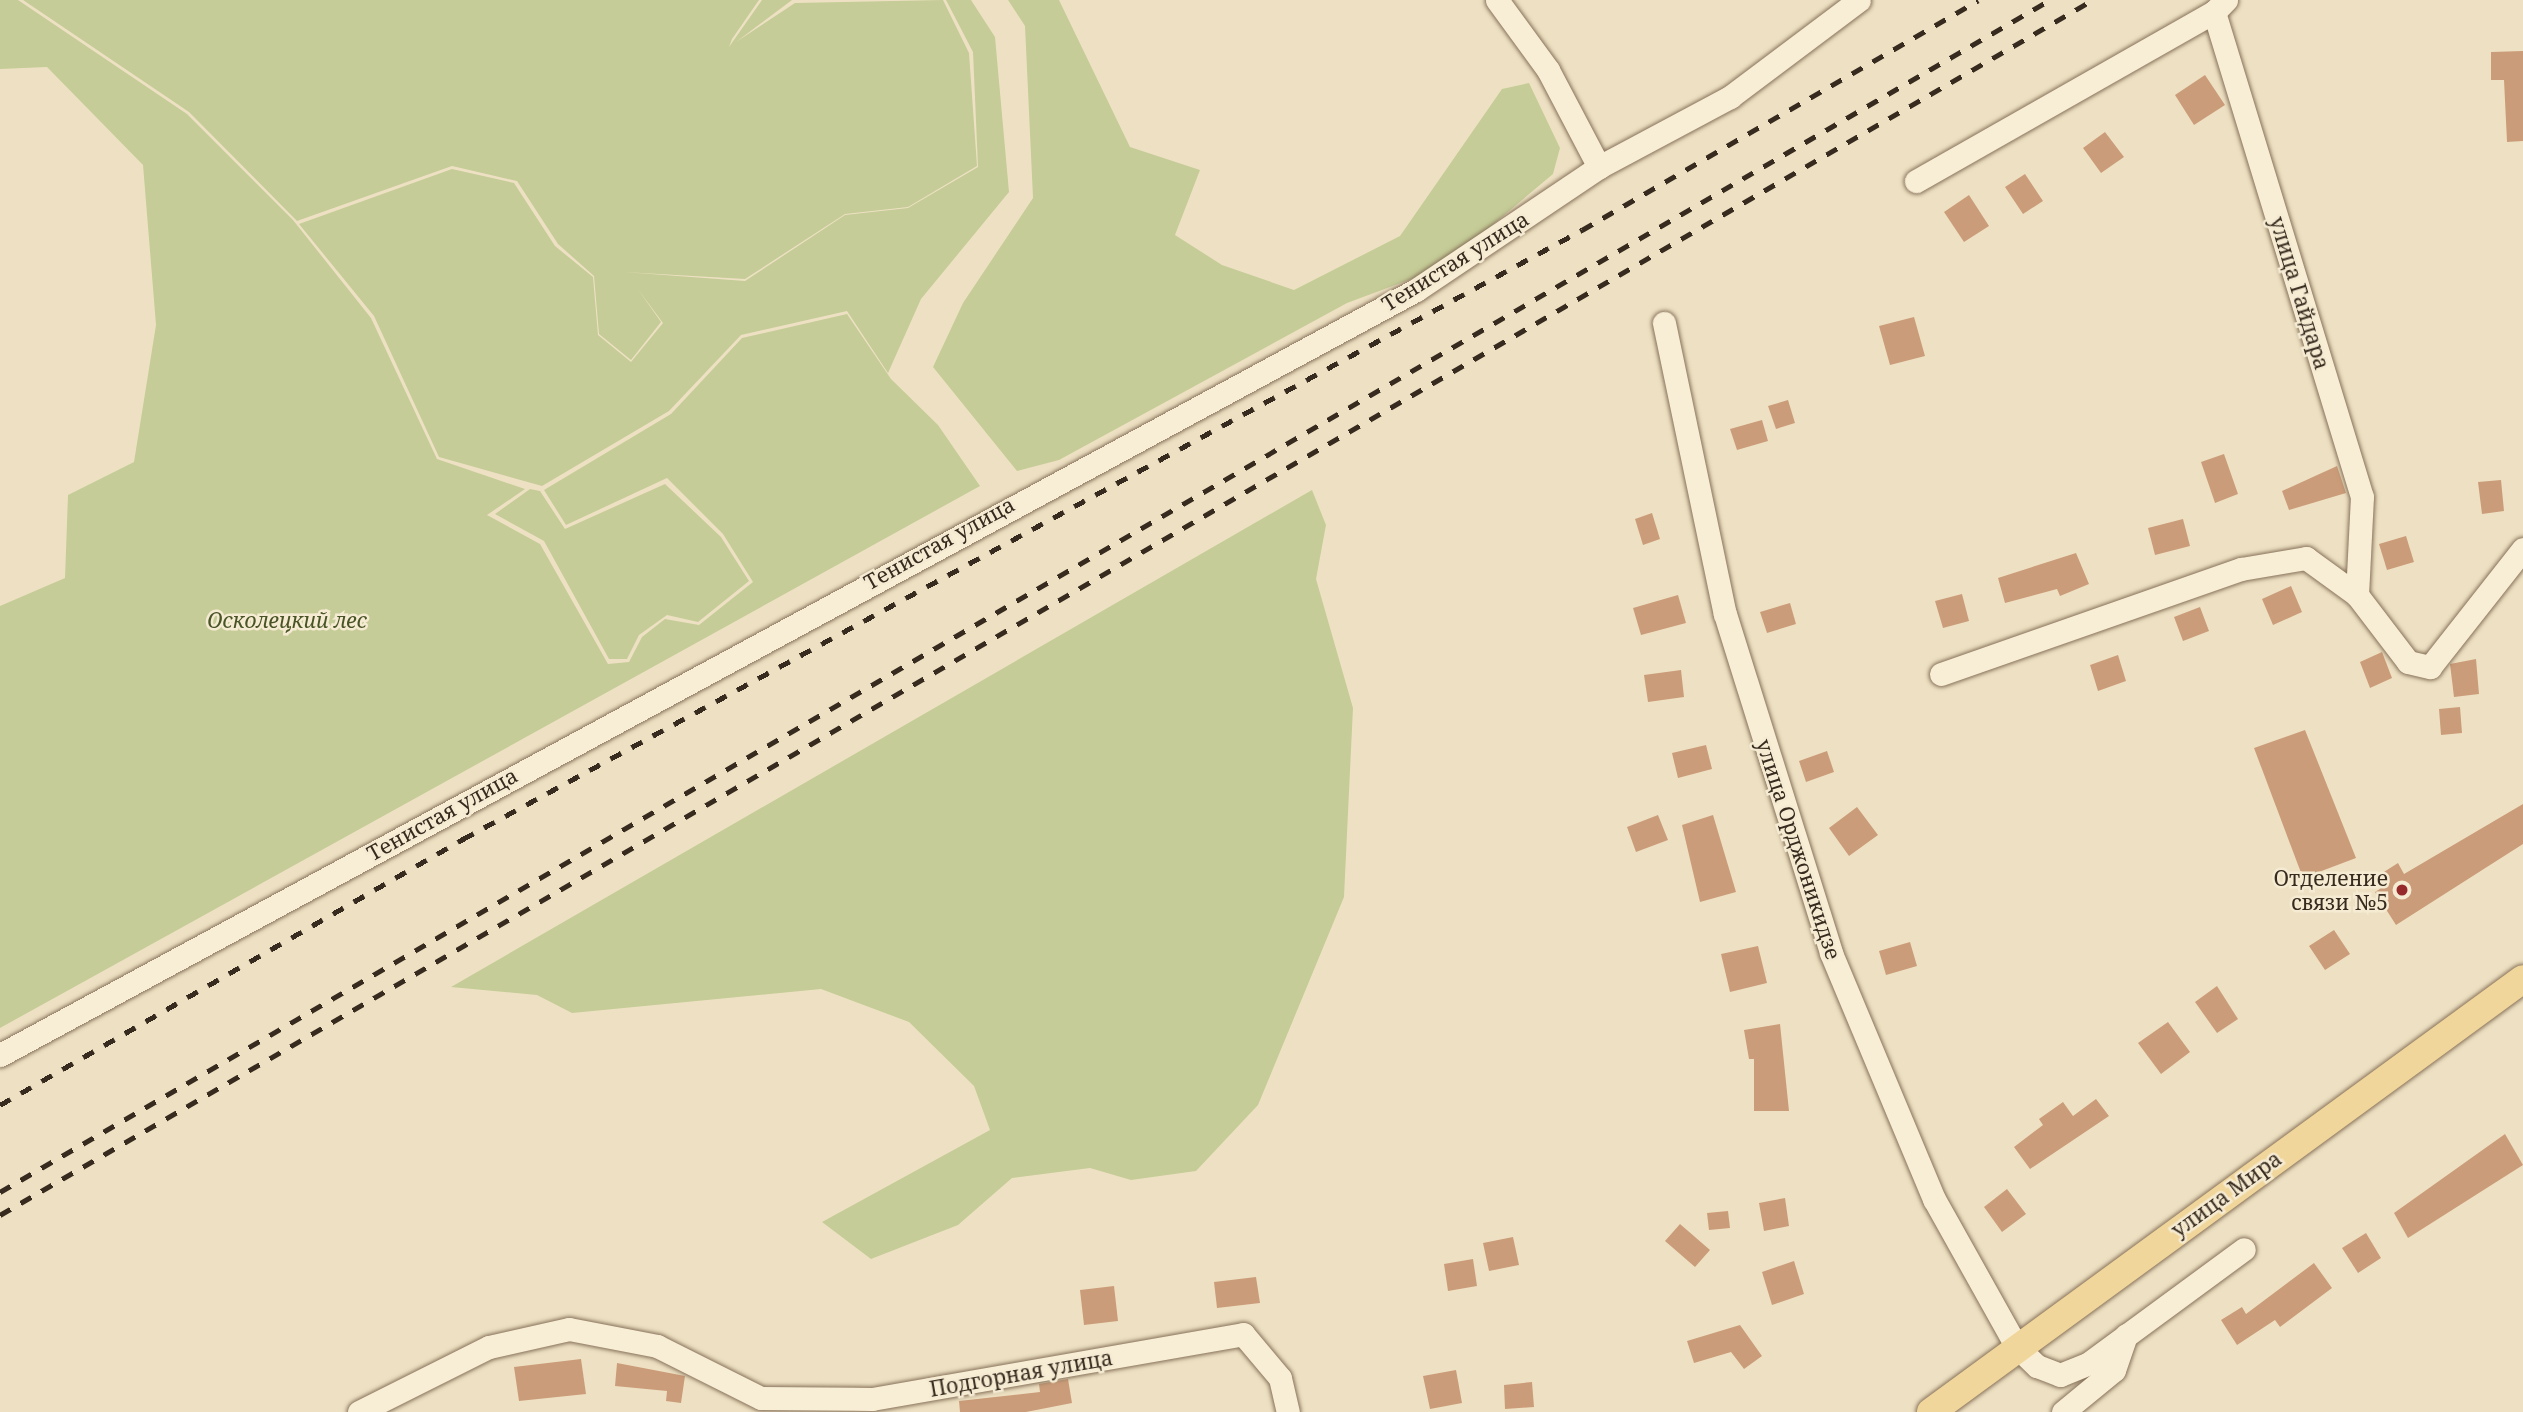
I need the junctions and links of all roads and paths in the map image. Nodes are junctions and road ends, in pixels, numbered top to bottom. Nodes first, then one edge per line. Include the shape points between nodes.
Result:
1 (1497, 0) edge
2 (1859, 0) edge
3 (2220, 6) edge
4 (1599, 167) junction
5 (1916, 181) dead end
6 (1664, 323) dead end
7 (2523, 549) edge
8 (2357, 596) junction
9 (1941, 674) dead end
10 (2523, 979) edge
11 (0, 1055) edge
12 (2244, 1249) dead end
13 (2126, 1335) junction
14 (2016, 1346) junction
15 (359, 1412) edge
16 (1287, 1412) edge
17 (1931, 1412) edge
18 (2063, 1412) edge

1 - 4 street via 1548,70
2 - 4 street, Тенистая улица via 1730,97
3 - 5 street
3 - 8 street, улица Гайдара via 2362,497
4 - 11 street, Тенистая улица via 1416,290
6 - 14 street, улица Орджоникидзе via 1725,614 1831,953 1934,1199
7 - 8 street via 2430,667 2408,662
8 - 9 street via 2306,558 2241,569
10 - 14 main road, улица Мира
12 - 13 street
13 - 14 street via 2060,1375 2037,1366
13 - 18 street via 2114,1370
14 - 17 main road, улица Мира
15 - 16 street, Подгорная улица via 489,1347 569,1329 657,1346 761,1398 872,1399 1243,1334 1280,1378

